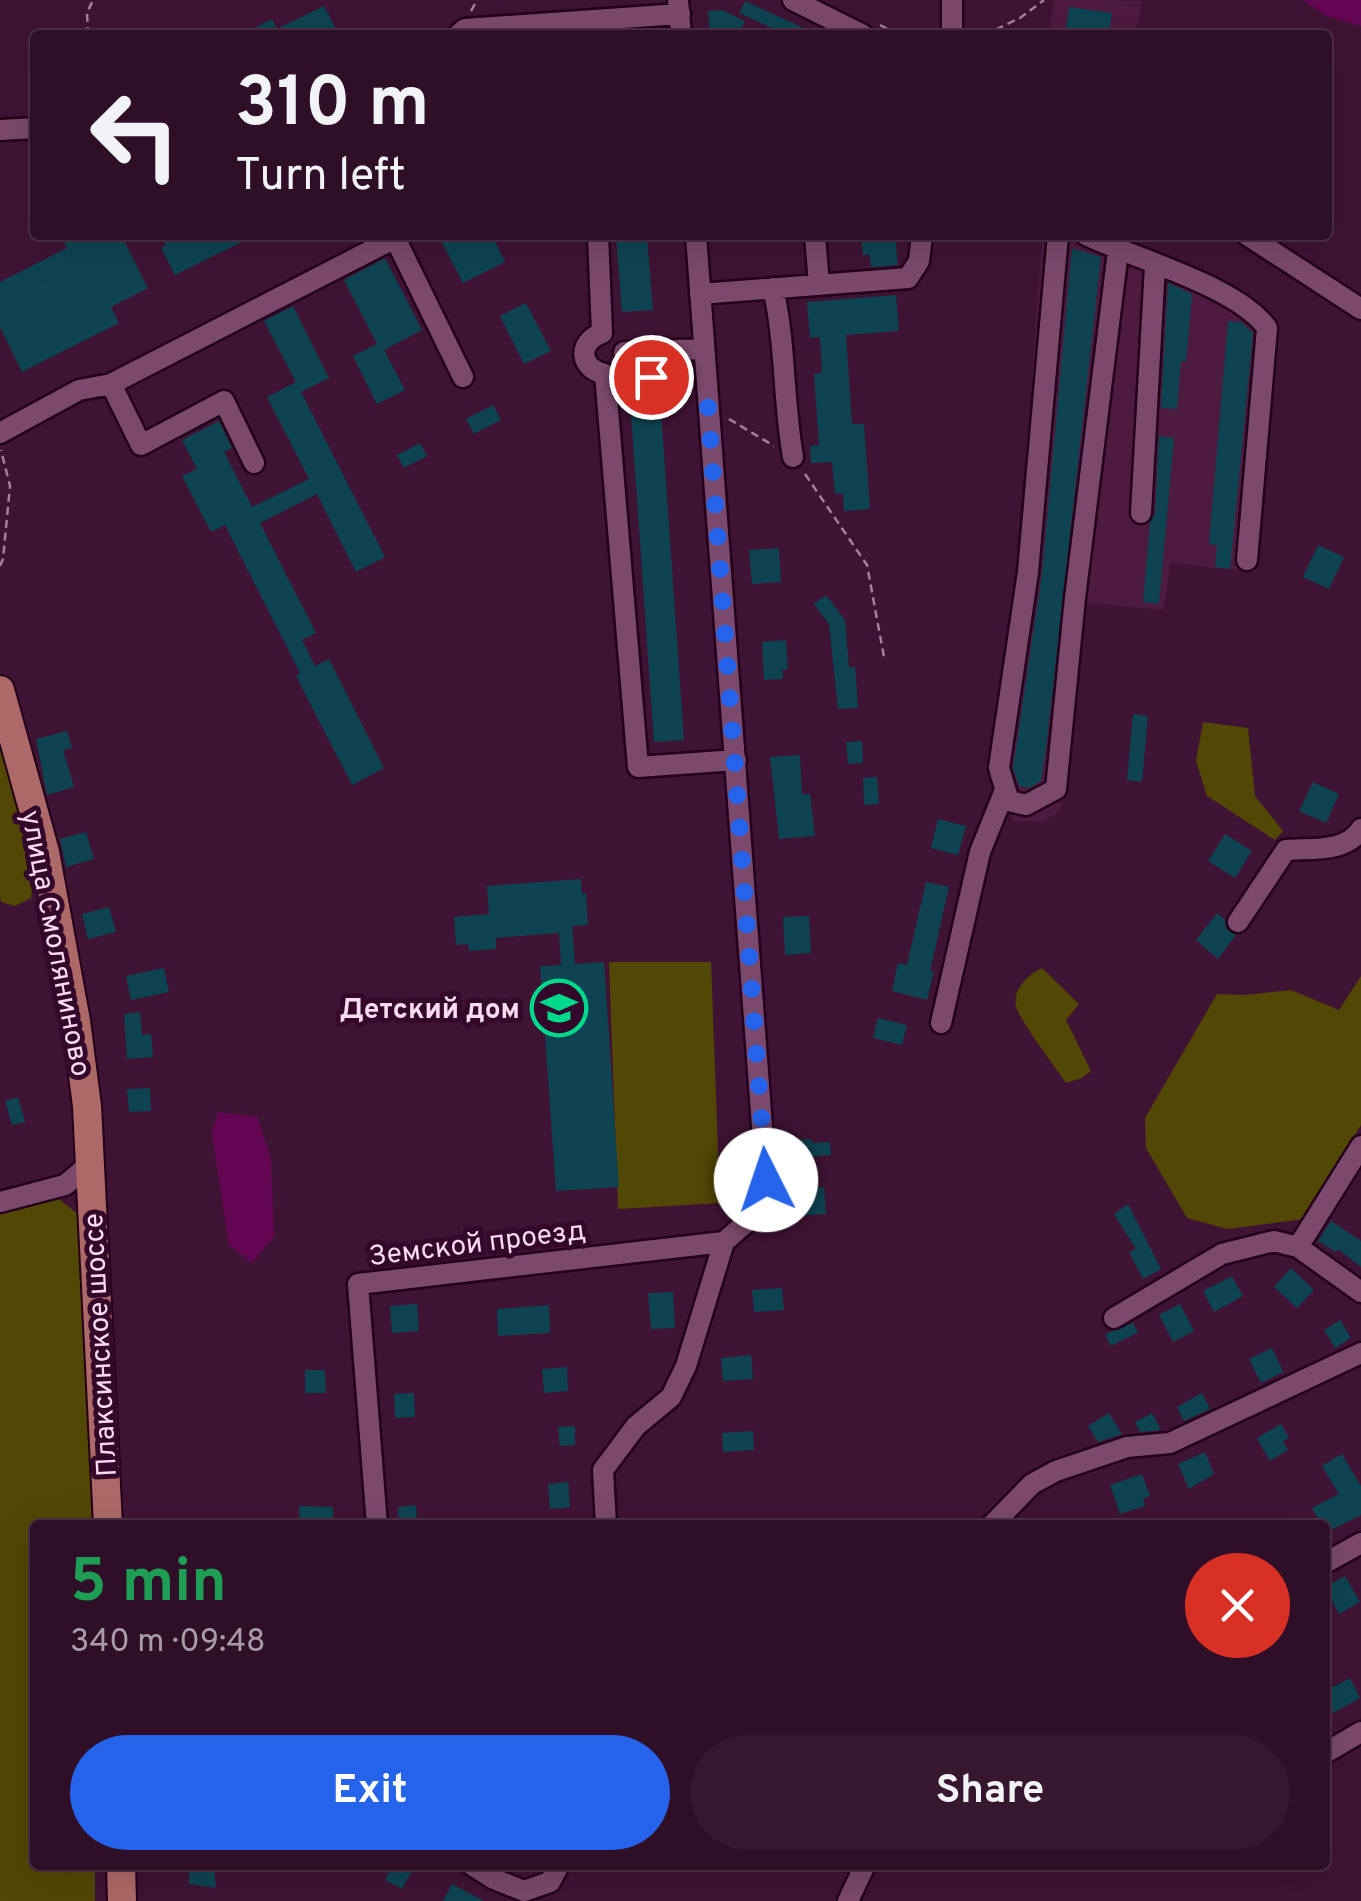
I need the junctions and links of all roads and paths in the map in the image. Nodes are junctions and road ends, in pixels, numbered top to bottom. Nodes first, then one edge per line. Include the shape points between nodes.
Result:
1 (93, 0) edge
2 (793, 0) edge
3 (952, 0) edge
4 (1044, 0) edge
5 (680, 16) edge
6 (88, 30) edge
7 (465, 30) edge
8 (853, 30) edge
9 (952, 30) edge
10 (995, 30) edge
11 (30, 128) edge
12 (0, 130) edge
13 (390, 240) edge
14 (400, 240) edge
15 (598, 240) edge
16 (696, 240) edge
17 (816, 240) edge
18 (921, 240) edge
19 (1058, 240) edge
20 (1096, 240) edge
21 (1255, 240) edge
22 (1118, 251) junction
23 (1155, 266) junction
24 (819, 285) junction
25 (773, 288) junction
26 (700, 294) junction
27 (1361, 309) edge
28 (602, 333) junction
29 (704, 350) junction
30 (617, 363) junction
31 (463, 377) dead end
32 (111, 384) junction
33 (708, 407) junction
34 (0, 436) edge
35 (793, 457) junction
36 (254, 463) dead end
37 (1141, 513) dead end
38 (1247, 560) dead end
39 (0, 566) edge
40 (884, 657) dead end
41 (0, 690) edge
42 (4, 724) edge
43 (736, 760) junction
44 (1005, 790) junction
45 (1361, 829) edge
46 (1238, 922) dead end
47 (941, 1024) dead end
48 (1361, 1146) edge
49 (90, 1164) junction
50 (0, 1202) edge
51 (723, 1246) junction
52 (1298, 1247) junction
53 (1361, 1292) edge
54 (1114, 1318) dead end
55 (1361, 1353) edge
56 (108, 1520) edge
57 (377, 1520) edge
58 (606, 1520) edge
59 (997, 1520) edge
60 (1361, 1543) edge
61 (1330, 1560) edge
62 (1361, 1732) edge
63 (1330, 1750) edge
64 (121, 1870) edge
65 (479, 1870) edge
66 (556, 1870) edge
67 (863, 1870) edge
68 (522, 1896) edge
69 (122, 1901) edge
70 (848, 1901) edge

1 - 6 path
2 - 8 street
3 - 9 street
4 - 10 path
5 - 7 street
11 - 12 street
13 - 32 street
14 - 31 street
15 - 28 street
16 - 26 street
17 - 24 street
18 - 24 street via 908,278
19 - 44 street via 1028,572 999,768
20 - 22 street
21 - 27 street
22 - 23 street
22 - 44 street via 1056,789 1026,805 1009,801
23 - 37 street
23 - 38 street via 1222,291 1267,328
24 - 25 street
25 - 26 street
25 - 35 street
26 - 29 street
28 - 30 street via 620,342
28 - 30 street via 585,345 587,365 595,372
29 - 30 street
29 - 33 street
30 - 33 path
30 - 43 street via 638,768
32 - 34 street via 79,390
32 - 36 street via 142,446 224,401
33 - 35 path
33 - 43 street
34 - 39 path via 10,486
35 - 40 path via 867,565
41 - 42 main road, улица Смоляниново
42 - 49 main road, улица Смоляниново via 46,852 76,1021
43 - 51 street via 766,1180 749,1220
44 - 47 street via 980,852
45 - 46 street via 1341,846 1286,850
48 - 52 street
49 - 50 street via 65,1185
49 - 56 main road, Плаксинское шоссе
51 - 57 street, Земской проезд via 358,1284
51 - 58 street via 670,1397 636,1426 603,1470
52 - 53 street
52 - 54 street via 1274,1242 1222,1254
55 - 59 street via 1170,1442 1056,1471 1032,1484
60 - 61 street
62 - 63 street
64 - 69 main road
65 - 68 street
66 - 68 street via 550,1882
67 - 70 street

